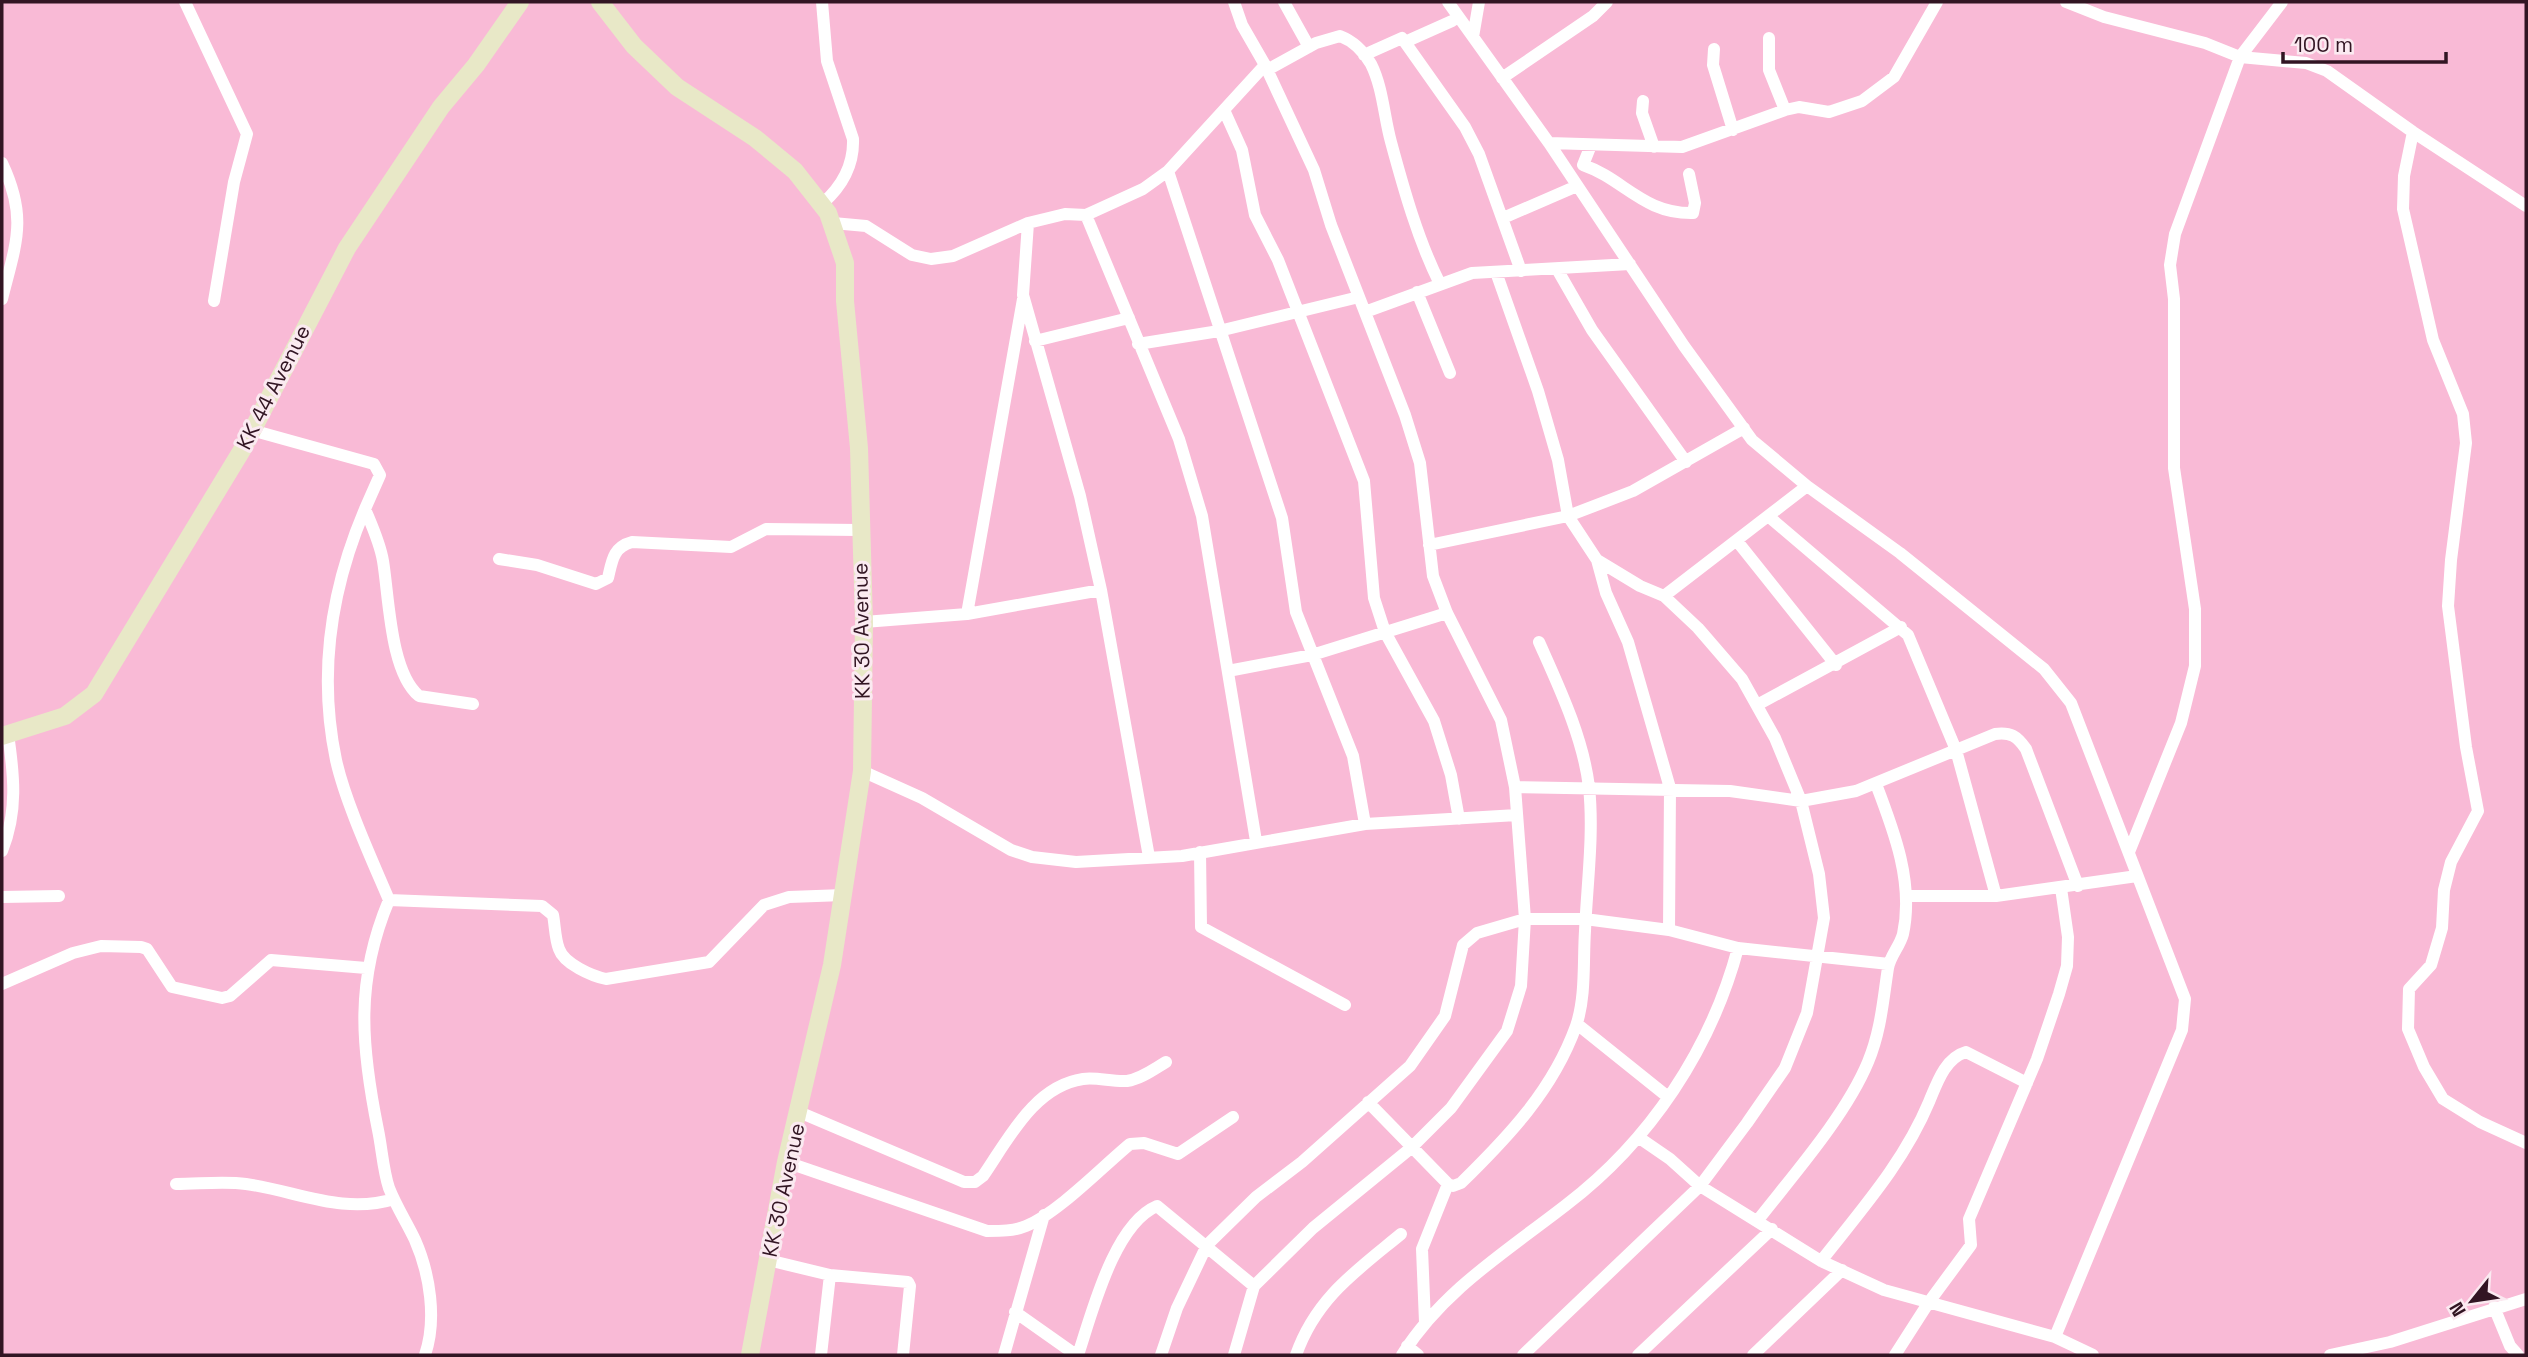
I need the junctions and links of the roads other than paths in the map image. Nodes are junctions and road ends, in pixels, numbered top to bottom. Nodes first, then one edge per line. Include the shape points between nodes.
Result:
1 (185, 2) edge
2 (520, 2) edge
3 (600, 2) edge
4 (822, 2) edge
5 (1234, 2) edge
6 (1284, 2) edge
7 (1448, 2) edge
8 (1479, 2) edge
9 (1607, 2) edge
10 (1937, 2) edge
11 (2066, 2) edge
12 (2282, 2) edge
13 (1452, 21) dead end
14 (1473, 37) junction
15 (1769, 38) dead end
16 (1405, 42) junction
17 (1310, 47) junction
18 (1714, 48) dead end
19 (1364, 55) junction
20 (2240, 57) junction
21 (1266, 67) junction
22 (1503, 78) junction
23 (1643, 101) dead end
24 (1224, 110) junction
25 (1785, 110) junction
26 (1733, 130) junction
27 (2413, 132) junction
28 (1549, 143) junction
29 (1591, 145) junction
30 (1654, 147) junction
31 (2, 163) edge
32 (1168, 171) junction
33 (1689, 174) dead end
34 (1577, 186) junction
35 (823, 203) junction
36 (2526, 206) edge
37 (1086, 215) junction
38 (1503, 218) junction
39 (833, 223) junction
40 (1028, 223) junction
41 (1630, 264) junction
42 (1557, 270) junction
43 (1521, 271) junction
44 (1496, 272) junction
45 (1440, 284) junction
46 (1417, 292) junction
47 (1023, 295) junction
48 (1359, 297) junction
49 (2, 299) edge
50 (214, 300) dead end
51 (1298, 312) junction
52 (1365, 312) junction
53 (1129, 318) junction
54 (1219, 331) junction
55 (1035, 341) junction
56 (1138, 344) junction
57 (1450, 373) dead end
58 (1744, 428) junction
59 (251, 430) junction
60 (1686, 462) junction
61 (1807, 486) junction
62 (365, 509) junction
63 (1568, 516) junction
64 (1768, 516) junction
65 (859, 530) junction
66 (1737, 541) junction
67 (1429, 544) junction
68 (499, 559) dead end
69 (1597, 560) junction
70 (1101, 590) junction
71 (1664, 596) junction
72 (1447, 613) junction
73 (967, 614) junction
74 (864, 622) junction
75 (1901, 627) junction
76 (1385, 632) junction
77 (1539, 642) dead end
78 (1312, 655) junction
79 (1836, 665) junction
80 (1228, 671) junction
81 (473, 704) dead end
82 (1757, 705) junction
83 (5, 735) edge
84 (1956, 750) junction
85 (862, 771) junction
86 (1877, 784) junction
87 (1515, 787) junction
88 (1589, 787) junction
89 (1670, 788) junction
90 (1801, 801) junction
91 (1517, 816) junction
92 (1459, 819) junction
93 (1365, 824) junction
94 (1256, 841) junction
95 (2, 850) edge
96 (1200, 852) junction
97 (2129, 852) junction
98 (1149, 857) junction
99 (2137, 876) junction
100 (2078, 886) junction
101 (2061, 888) junction
102 (844, 895) junction
103 (59, 896) dead end
104 (1907, 896) junction
105 (1996, 896) junction
106 (2, 897) edge
107 (389, 900) junction
108 (1525, 919) junction
109 (1585, 919) junction
110 (1669, 930) junction
111 (1738, 948) junction
112 (1818, 957) junction
113 (1889, 964) junction
114 (366, 968) junction
115 (2, 984) edge
116 (1345, 1005) dead end
117 (1577, 1024) junction
118 (1166, 1062) dead end
119 (2027, 1083) junction
120 (1668, 1097) junction
121 (1368, 1102) junction
122 (799, 1112) junction
123 (1233, 1117) dead end
124 (1638, 1137) junction
125 (2526, 1143) edge
126 (1411, 1148) junction
127 (786, 1162) junction
128 (176, 1184) dead end
129 (1448, 1184) junction
130 (1700, 1185) junction
131 (394, 1199) junction
132 (1044, 1215) junction
133 (1758, 1220) junction
134 (1772, 1229) junction
135 (1401, 1234) dead end
136 (1207, 1245) junction
137 (768, 1260) junction
138 (1821, 1261) junction
139 (1842, 1270) junction
140 (830, 1275) junction
141 (1254, 1286) junction
142 (2526, 1298) edge
143 (1928, 1302) junction
144 (2494, 1307) junction
145 (1015, 1312) junction
146 (1425, 1322) junction
147 (2056, 1337) junction
148 (1405, 1351) edge
149 (425, 1355) edge
150 (750, 1355) edge
151 (821, 1355) edge
152 (903, 1355) edge
153 (1003, 1355) edge
154 (1077, 1355) edge
155 (1161, 1355) edge
156 (1234, 1355) edge
157 (1296, 1355) edge
158 (1418, 1355) edge
159 (1524, 1355) edge
160 (1638, 1355) edge
161 (1753, 1355) edge
162 (1895, 1355) edge
163 (2093, 1355) edge
164 (2330, 1355) edge
165 (2518, 1355) edge

1 - 50 street via 247,134
2 - 59 main road, KK 44 Avenue via 441,107 347,248
3 - 35 main road, KK 30 Avenue via 654,67 776,153
4 - 35 street via 827,61 854,152 838,189
5 - 21 street
6 - 17 street
7 - 14 street
8 - 14 street
9 - 22 street
10 - 25 street via 1894,77 1862,101 1829,112 1799,107
11 - 20 street
12 - 20 street
13 - 16 street
14 - 22 street
15 - 25 street via 1769,70
16 - 19 street via 1402,38
16 - 38 street via 1465,127
17 - 19 street via 1340,36
17 - 21 street
18 - 26 street via 1713,65
19 - 45 street via 1377,82 1425,253
20 - 27 street via 2306,63 2327,71
20 - 97 street via 2175,234 2170,265 2174,468 2195,609 2195,666 2181,723
21 - 24 street
21 - 48 street via 1314,170
22 - 28 street
23 - 30 street via 1642,113
24 - 32 street
24 - 51 street via 1242,150 1255,215
25 - 26 street
26 - 30 street via 1682,146
27 - 36 street
27 - 125 street via 2403,209 2433,340 2463,414 2466,443 2448,606 2478,811 2451,862 2442,928 2431,965 2409,989 2408,1028 2443,1099
28 - 29 street
28 - 34 street
29 - 30 street
29 - 33 street via 1583,165 1626,192 1674,213 1693,213
31 - 49 street via 17,204 20,230
32 - 37 street via 1143,189
32 - 54 street
34 - 38 street
34 - 41 street
35 - 39 main road, KK 30 Avenue
37 - 40 street via 1065,214
37 - 53 street
38 - 43 street
39 - 40 street via 866,226 912,255 932,260 953,256
39 - 65 main road, KK 30 Avenue via 845,263 859,447
40 - 47 street
41 - 42 street
41 - 58 street
42 - 43 street
42 - 60 street via 1591,330
43 - 44 street
44 - 45 street via 1472,273
44 - 63 street via 1538,391
45 - 46 street
46 - 52 street
46 - 57 street
47 - 55 street
47 - 73 street
48 - 51 street
48 - 52 street
51 - 54 street
51 - 76 street via 1364,481 1371,572
52 - 67 street via 1420,463
53 - 55 street
53 - 56 street
54 - 56 street
54 - 78 street via 1282,518 1296,612
55 - 70 street via 1080,496
56 - 80 street via 1179,439 1202,516
58 - 60 street
58 - 61 street via 1762,450
59 - 62 street via 374,464 380,475
59 - 83 main road, KK 44 Avenue via 212,503 94,694 65,716
60 - 63 street via 1633,491
61 - 64 street
61 - 97 street via 1900,553 2044,669 2060,687 2088,743
62 - 81 street via 379,542 395,641 410,689 419,696
62 - 107 street via 339,580 327,691 336,761
63 - 67 street
63 - 69 street
64 - 66 street
64 - 75 street
65 - 68 street via 766,528 731,547 632,542 620,545 608,578 596,584 537,565
65 - 74 main road, KK 30 Avenue
66 - 71 street
66 - 79 street
67 - 72 street via 1433,576
69 - 71 street
69 - 89 street via 1628,642
70 - 73 street
70 - 98 street
71 - 82 street via 1742,679
72 - 76 street
72 - 87 street via 1501,720
73 - 74 street
74 - 85 main road, KK 30 Avenue
75 - 79 street
75 - 84 street
76 - 78 street
76 - 92 street via 1434,721
77 - 88 street via 1567,708
78 - 80 street
78 - 93 street via 1353,756
79 - 82 street
80 - 94 street
82 - 90 street
83 - 95 street via 15,782 14,814
84 - 86 street
84 - 100 street via 1995,734 2007,732 2018,737
84 - 105 street
85 - 98 street via 922,798 997,844 1032,857 1096,863
85 - 102 main road, KK 30 Avenue
86 - 90 street
86 - 104 street via 1895,831
87 - 88 street
87 - 91 street
88 - 89 street
88 - 109 street
89 - 90 street
89 - 110 street
90 - 112 street via 1819,874 1824,918
91 - 92 street
91 - 108 street
92 - 93 street
93 - 94 street
94 - 96 street
96 - 98 street
96 - 116 street via 1201,927
97 - 99 street
99 - 100 street
99 - 147 street via 2185,999 2182,1030
100 - 101 street
101 - 105 street
101 - 119 street via 2067,966
102 - 107 street via 789,897 764,905 709,962 606,979 564,957 558,949 553,915 542,906
102 - 122 main road, KK 30 Avenue
103 - 106 street
104 - 105 street
104 - 113 street via 1899,948
107 - 114 street
108 - 109 street
108 - 121 street via 1484,929 1463,945 1445,1016 1434,1035 1410,1066
108 - 126 street via 1521,985 1507,1031 1451,1108
109 - 110 street
109 - 117 street
110 - 111 street
111 - 112 street
111 - 120 street via 1713,1023
112 - 113 street
112 - 130 street via 1807,1013 1785,1068
113 - 133 street via 1882,1018 1868,1063 1825,1135
114 - 115 street via 271,960 238,991 222,998 172,987 147,949 101,946
114 - 131 street via 363,1001 369,1085
117 - 120 street
117 - 129 street via 1530,1110 1461,1183
118 - 122 street via 1127,1081 1083,1079 1041,1100 1028,1110 984,1176 975,1182 964,1182
119 - 138 street via 1966,1052 1953,1058 1888,1176
119 - 143 street via 1969,1219 1971,1245
120 - 124 street
121 - 126 street
121 - 136 street
122 - 127 main road, KK 30 Avenue
123 - 132 street via 1178,1154 1144,1143 1130,1144
124 - 130 street
124 - 146 street via 1592,1185 1502,1251
126 - 129 street
126 - 141 street via 1313,1228
127 - 132 street via 988,1231 1025,1226
127 - 137 main road, KK 30 Avenue
128 - 131 street via 242,1183 333,1204 364,1206
129 - 146 street via 1422,1250
130 - 133 street
130 - 159 street
131 - 149 street via 428,1280 431,1304
132 - 145 street
133 - 134 street
134 - 138 street
134 - 160 street
135 - 157 street via 1317,1310
136 - 141 street
136 - 154 street via 1157,1206 1129,1227
136 - 155 street
137 - 140 street
137 - 150 main road, KK 30 Avenue
138 - 139 street
139 - 143 street via 1884,1290
139 - 161 street
140 - 151 street
140 - 152 street via 908,1282
141 - 156 street
142 - 144 street
143 - 147 street
143 - 162 street
144 - 164 street via 2389,1342
144 - 165 street
145 - 153 street
145 - 154 street
146 - 148 street
147 - 163 street
148 - 158 street

